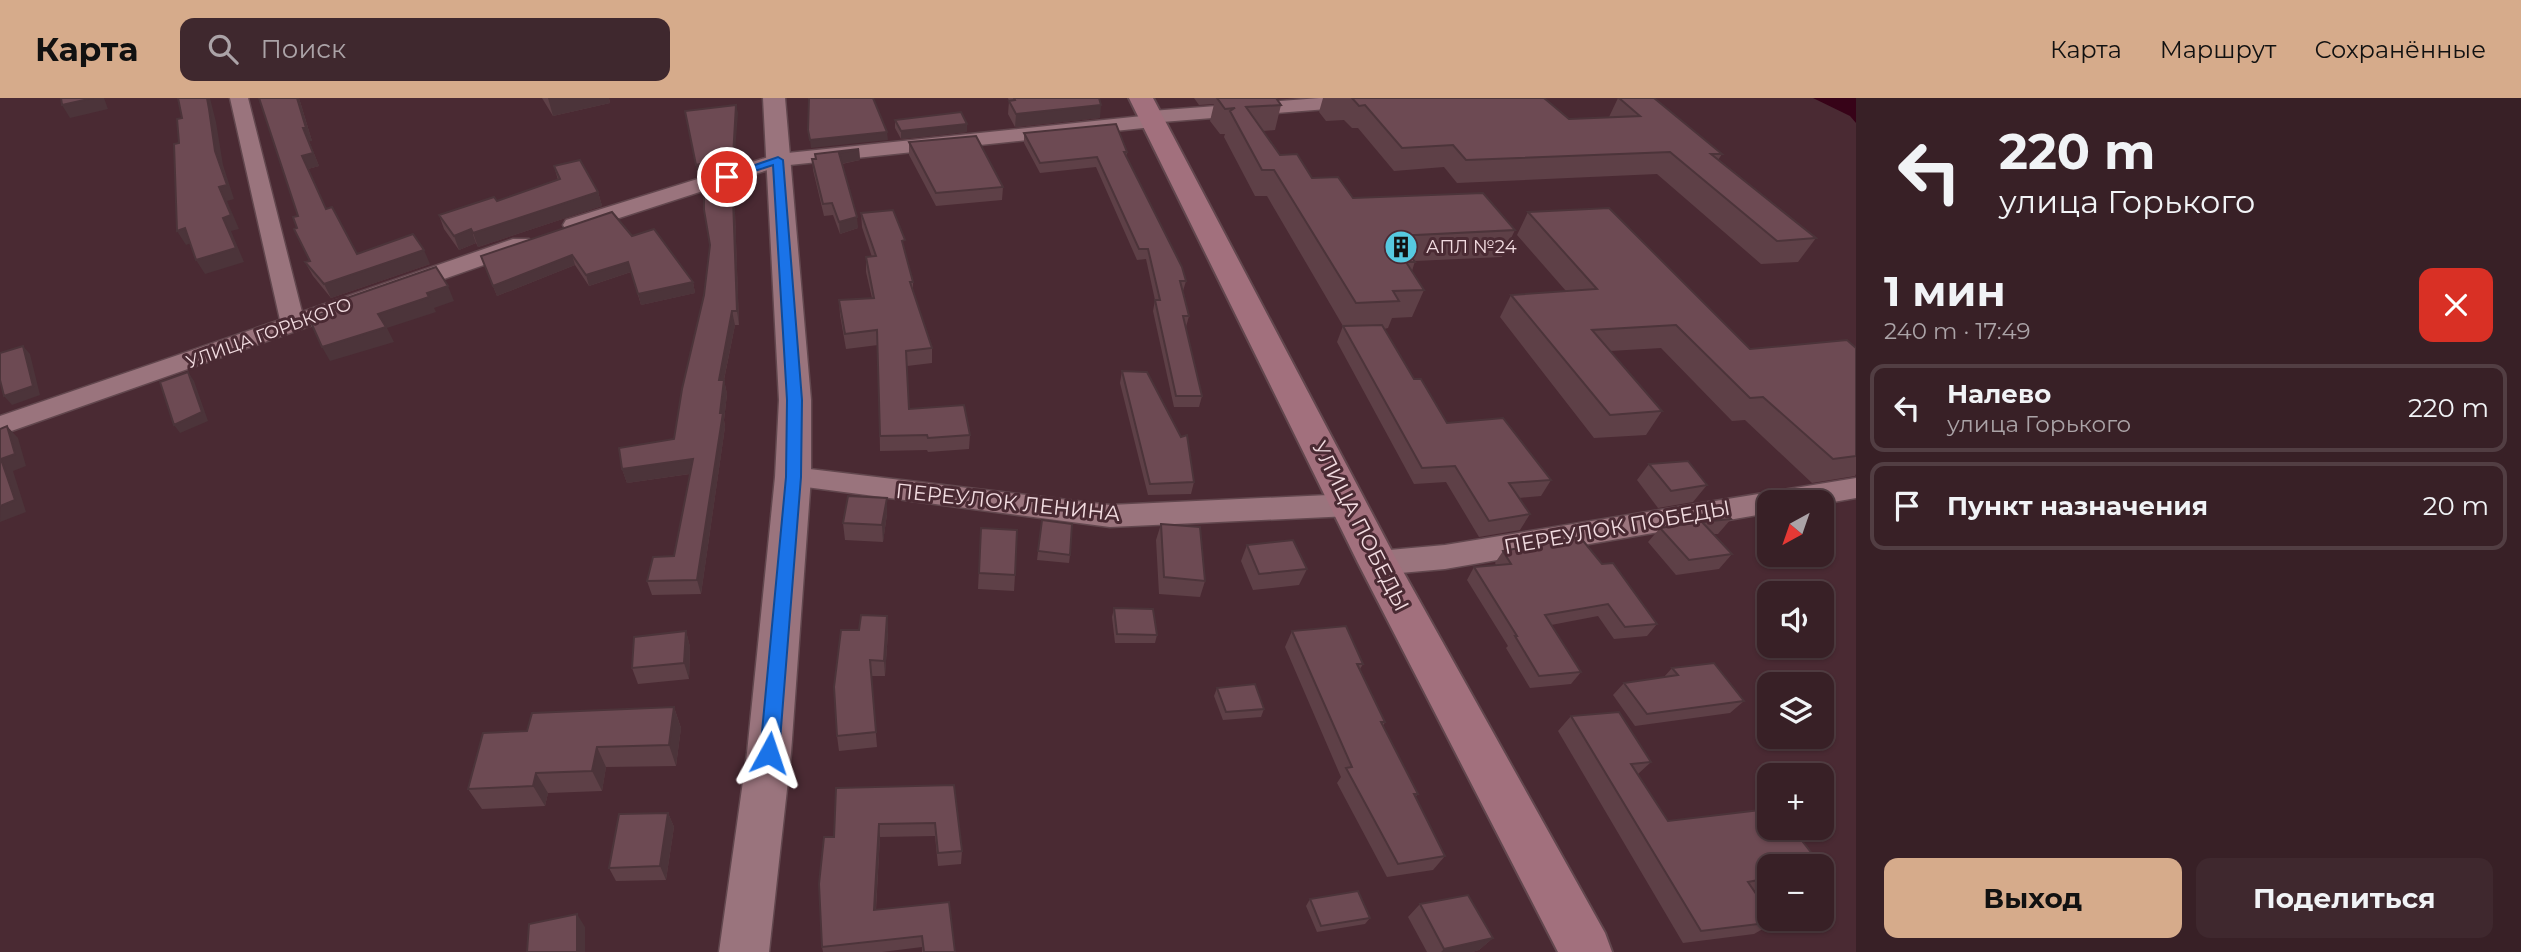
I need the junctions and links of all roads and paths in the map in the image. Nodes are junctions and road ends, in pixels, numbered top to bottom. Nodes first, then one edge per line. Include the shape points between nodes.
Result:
1 (239, 98) edge
2 (774, 98) edge
3 (1391, 98) edge
4 (1148, 112) edge
5 (778, 160) junction
6 (293, 323) junction
7 (0, 426) edge
8 (793, 477) junction
9 (1856, 488) edge
10 (1350, 505) junction
11 (1378, 562) junction
12 (744, 952) edge
13 (1586, 952) edge

1 - 6 street
2 - 5 street
3 - 4 street, УЛИЦА ГОРЬКОГО
4 - 5 street, УЛИЦА ГОРЬКОГО
4 - 10 main road, УЛИЦА ПОБЕДЫ
5 - 6 street, УЛИЦА ГОРЬКОГО
5 - 8 street via 794,400
6 - 7 street, УЛИЦА ГОРЬКОГО
8 - 10 street, ПЕРЕУЛОК ЛЕНИНА via 1110,516
8 - 12 street via 769,753
9 - 11 street, ПЕРЕУЛОК ПОБЕДЫ via 1445,557
10 - 11 main road, УЛИЦА ПОБЕДЫ
11 - 13 main road, УЛИЦА ПОБЕДЫ

